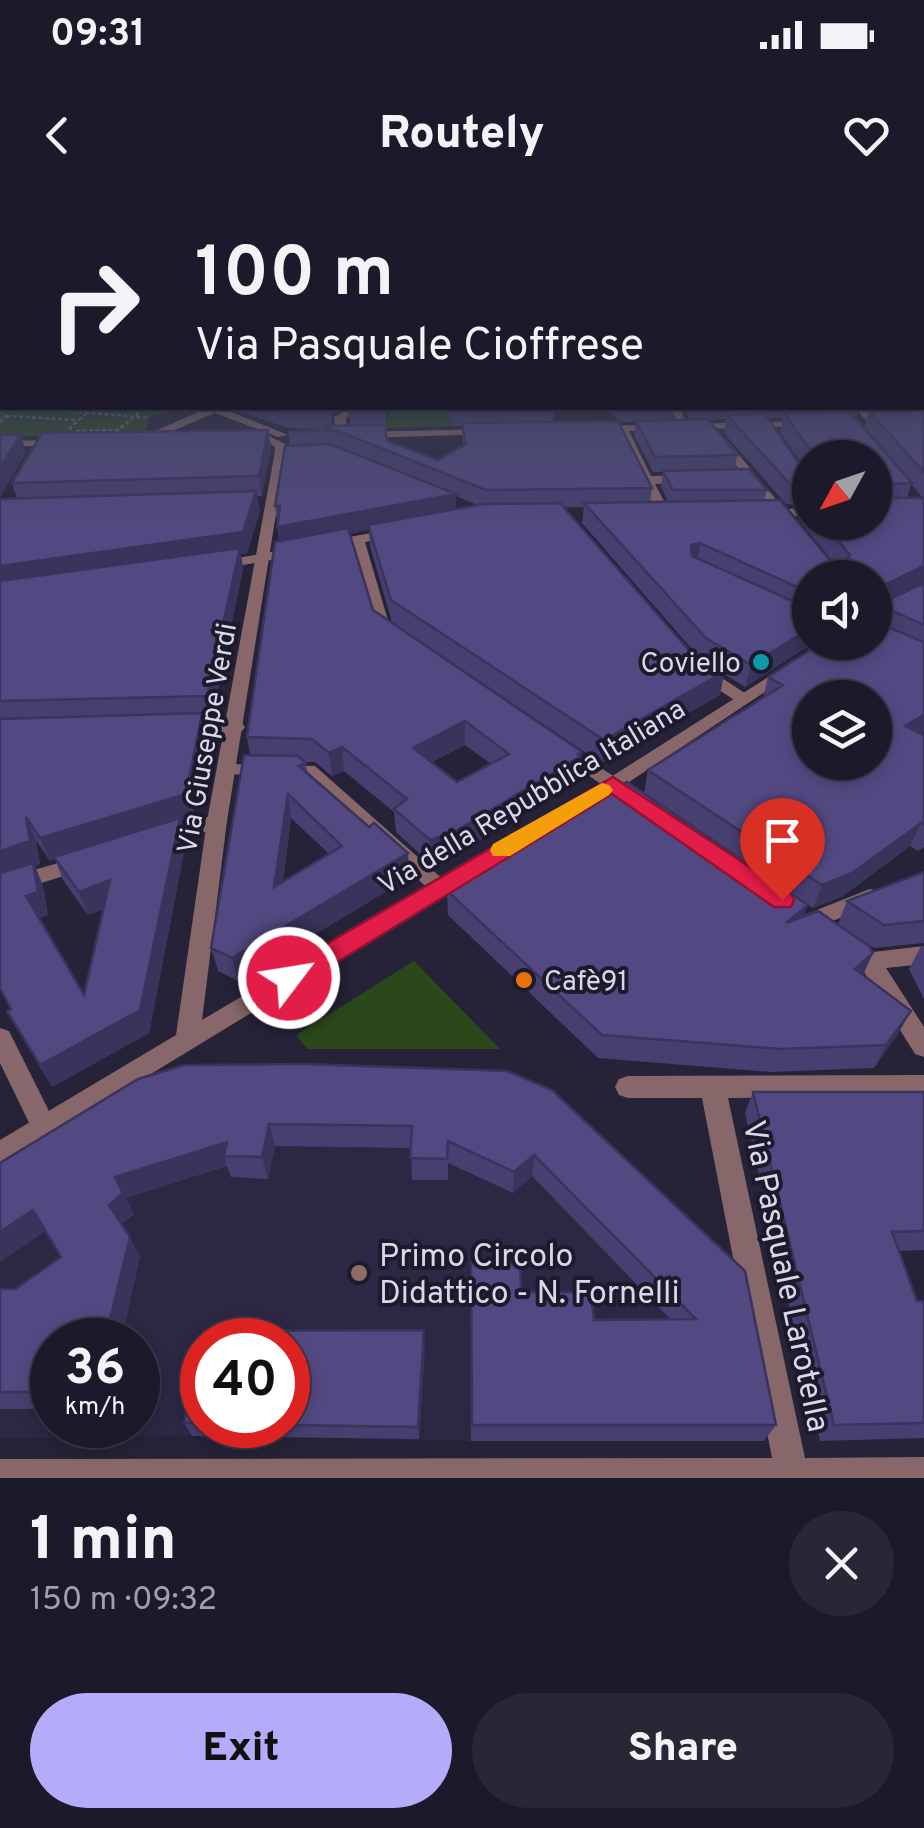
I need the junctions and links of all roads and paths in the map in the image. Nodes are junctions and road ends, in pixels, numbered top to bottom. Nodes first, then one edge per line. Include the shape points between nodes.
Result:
1 (87, 412) edge
2 (4, 413) edge
3 (93, 413) edge
4 (140, 413) edge
5 (189, 413) edge
6 (206, 413) edge
7 (224, 413) edge
8 (349, 413) edge
9 (678, 413) edge
10 (864, 413) edge
11 (6, 416) junction
12 (134, 417) junction
13 (78, 420) junction
14 (0, 422) edge
15 (873, 422) junction
16 (890, 422) edge
17 (849, 423) edge
18 (820, 424) edge
19 (179, 425) junction
20 (710, 426) junction
21 (684, 427) junction
22 (622, 429) junction
23 (585, 430) edge
24 (510, 432) edge
25 (233, 439) edge
26 (142, 440) junction
27 (178, 440) edge
28 (122, 441) edge
29 (43, 442) junction
30 (82, 442) edge
31 (0, 444) edge
32 (285, 447) junction
33 (33, 460) edge
34 (752, 477) junction
35 (734, 478) edge
36 (700, 479) edge
37 (647, 480) junction
38 (742, 513) edge
39 (781, 513) junction
40 (792, 513) edge
41 (645, 514) edge
42 (664, 514) junction
43 (683, 514) edge
44 (792, 526) edge
45 (411, 530) edge
46 (357, 540) junction
47 (264, 558) junction
48 (189, 569) edge
49 (414, 648) edge
50 (681, 652) edge
51 (805, 661) edge
52 (746, 699) junction
53 (236, 728) junction
54 (157, 730) edge
55 (546, 738) edge
56 (229, 770) junction
57 (613, 784) junction
58 (649, 809) edge
59 (218, 822) junction
60 (145, 844) edge
61 (109, 855) edge
62 (439, 887) junction
63 (0, 888) edge
64 (892, 888) edge
65 (924, 955) edge
66 (869, 961) junction
67 (0, 1038) edge
68 (187, 1040) junction
69 (924, 1047) edge
70 (924, 1086) edge
71 (628, 1087) dead end
72 (713, 1089) junction
73 (44, 1128) junction
74 (0, 1154) edge
75 (924, 1474) edge
76 (0, 1476) edge
77 (792, 1476) edge
78 (152, 1478) edge

1 - 13 path
2 - 11 path
3 - 12 path
4 - 12 path
5 - 19 street
6 - 19 street
7 - 32 street
8 - 24 street via 332,437
9 - 21 street
10 - 15 street
11 - 13 path
11 - 14 path
12 - 13 path via 118,430 66,431
15 - 16 street
15 - 17 street
18 - 20 street
19 - 26 street
20 - 21 street
20 - 34 street
21 - 22 street
22 - 23 street
22 - 37 street
25 - 32 street via 269,439
26 - 27 street
26 - 28 street
29 - 30 street
29 - 31 street
29 - 33 street
32 - 47 street, Via Giuseppe Verdi via 263,503
34 - 35 street
34 - 39 street
36 - 37 street
37 - 42 street
38 - 39 street
39 - 40 street
39 - 44 street
41 - 42 street
42 - 43 street
45 - 46 street
46 - 47 street
46 - 49 street via 382,626
47 - 48 street
47 - 53 street, Via Giuseppe Verdi
50 - 52 street
51 - 52 street, Via della Repubblica Italiana
52 - 57 street, Via della Repubblica Italiana
53 - 54 street
53 - 56 street, Via Giuseppe Verdi
55 - 57 street
56 - 59 street, Via Giuseppe Verdi
56 - 62 street via 308,770
57 - 58 street
57 - 62 street, Via della Repubblica Italiana
59 - 60 street
59 - 68 street, Via Giuseppe Verdi
61 - 63 street
62 - 68 street, Via della Repubblica Italiana
64 - 66 street via 804,915
65 - 66 street
66 - 69 street
67 - 73 street
68 - 73 street, Via della Repubblica Italiana
70 - 72 street
71 - 72 street
72 - 77 street, Via Pasquale Larotella
73 - 74 street, Via della Repubblica Italiana
75 - 77 street
76 - 78 street
77 - 78 street

